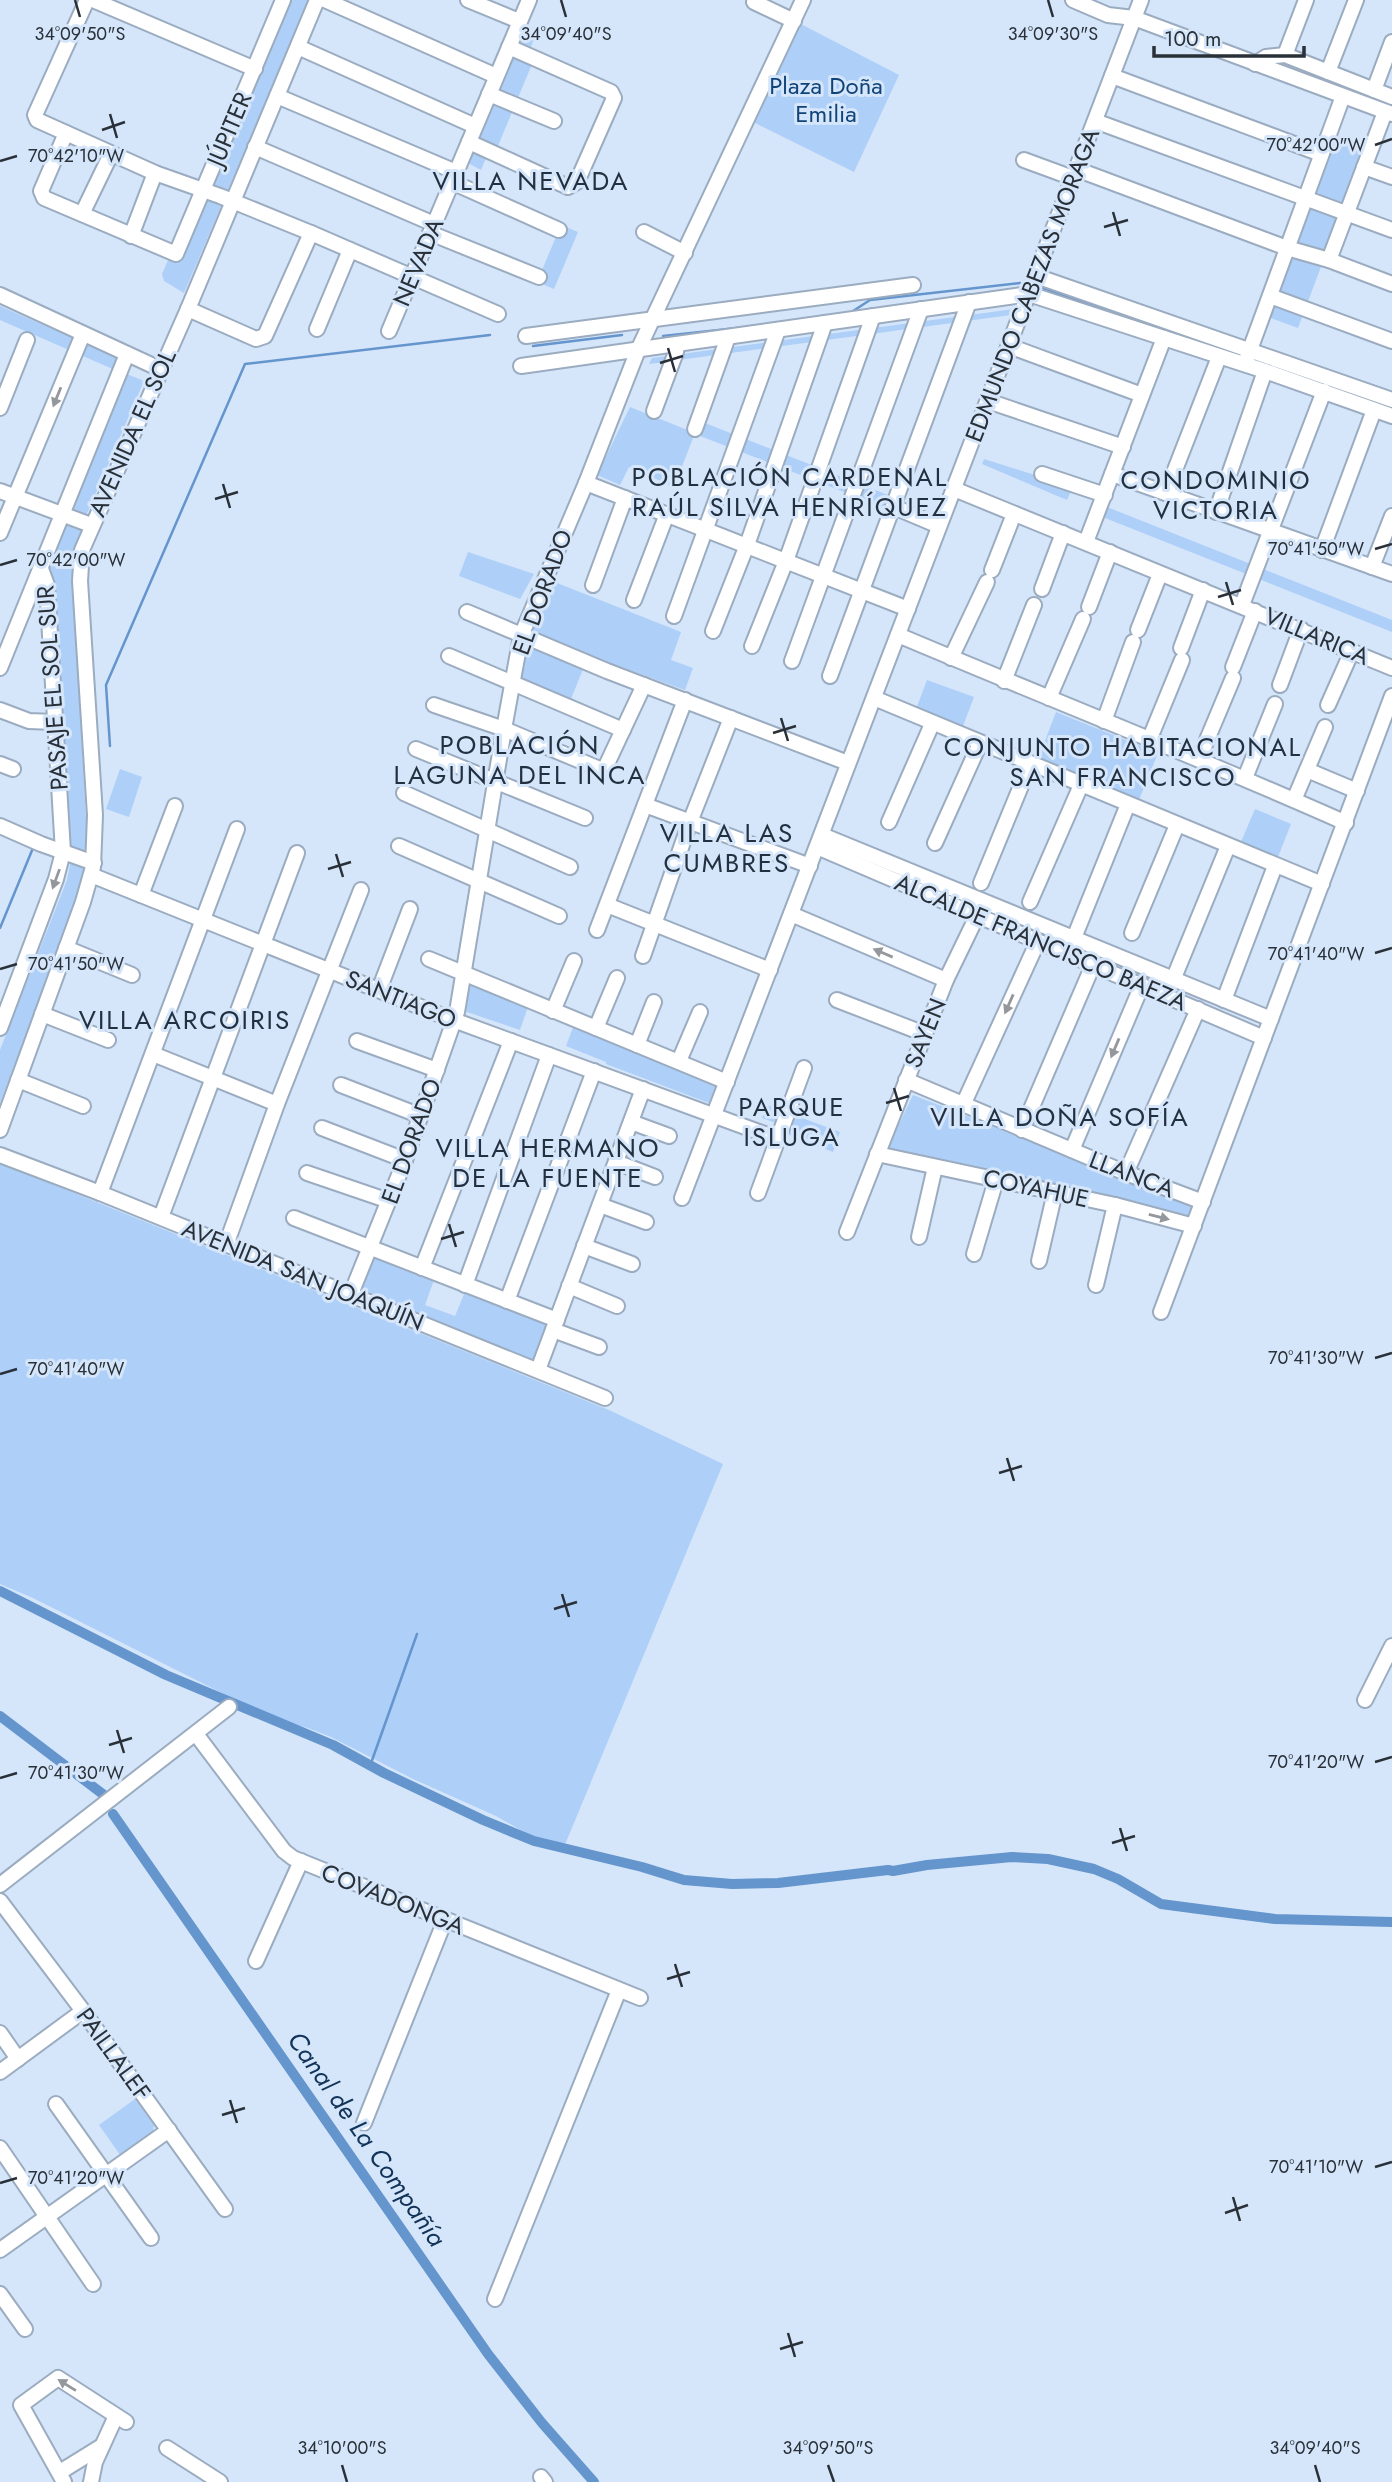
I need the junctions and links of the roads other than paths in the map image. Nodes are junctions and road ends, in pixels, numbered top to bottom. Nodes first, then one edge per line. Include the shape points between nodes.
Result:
1 (87, 0) edge
2 (93, 0) edge
3 (283, 0) edge
4 (317, 0) edge
5 (326, 0) edge
6 (468, 0) edge
7 (528, 0) edge
8 (803, 0) edge
9 (1141, 0) edge
10 (1306, 0) edge
11 (1356, 0) edge
12 (1079, 1) edge
13 (754, 2) dead end
14 (1134, 18) junction
15 (519, 21) junction
16 (794, 21) junction
17 (1392, 42) edge
18 (298, 47) junction
19 (509, 47) junction
20 (1285, 55) junction
21 (1255, 64) junction
22 (255, 69) junction
23 (1328, 72) junction
24 (496, 76) junction
25 (1112, 76) junction
26 (1374, 90) junction
27 (489, 94) junction
28 (277, 96) junction
29 (1343, 96) junction
30 (1392, 97) edge
31 (1389, 113) edge
32 (554, 121) dead end
33 (1095, 121) junction
34 (475, 126) junction
35 (66, 133) junction
36 (469, 142) junction
37 (256, 147) junction
38 (111, 154) junction
39 (1321, 154) junction
40 (1024, 160) dead end
41 (1364, 167) junction
42 (155, 173) junction
43 (1075, 174) junction
44 (454, 177) junction
45 (1392, 177) edge
46 (203, 190) junction
47 (1306, 197) junction
48 (232, 201) junction
49 (1347, 213) junction
50 (82, 214) junction
51 (432, 229) junction
52 (559, 229) dead end
53 (1392, 230) edge
54 (644, 232) dead end
55 (311, 233) junction
56 (131, 236) junction
57 (1287, 248) junction
58 (350, 250) junction
59 (685, 253) junction
60 (1329, 260) junction
61 (1036, 276) junction
62 (539, 277) dead end
63 (412, 278) junction
64 (1392, 284) edge
65 (913, 285) dead end
66 (1029, 294) junction
67 (0, 295) edge
68 (1270, 296) junction
69 (969, 302) junction
70 (188, 309) junction
71 (921, 309) junction
72 (498, 314) dead end
73 (873, 316) junction
74 (653, 318) junction
75 (825, 323) junction
76 (317, 330) dead end
77 (778, 330) junction
78 (389, 331) dead end
79 (82, 334) junction
80 (526, 336) dead end
81 (728, 337) junction
82 (1164, 338) junction
83 (27, 340) dead end
84 (1392, 341) edge
85 (677, 344) junction
86 (1009, 346) junction
87 (638, 350) junction
88 (1250, 351) junction
89 (127, 354) junction
90 (1219, 357) junction
91 (1245, 365) junction
92 (522, 366) dead end
93 (160, 369) junction
94 (1265, 371) junction
95 (1324, 391) junction
96 (1142, 395) junction
97 (1392, 400) edge
98 (988, 401) junction
99 (0, 408) edge
100 (1374, 410) junction
101 (654, 411) dead end
102 (1392, 416) edge
103 (695, 429) dead end
104 (1123, 447) junction
105 (1042, 474) dead end
106 (1112, 474) junction
107 (586, 483) junction
108 (954, 489) junction
109 (0, 491) edge
110 (1166, 493) junction
111 (1105, 495) junction
112 (15, 498) junction
113 (625, 498) junction
114 (894, 507) junction
115 (1216, 512) junction
116 (62, 513) junction
117 (667, 514) junction
118 (1014, 514) junction
119 (1392, 516) edge
120 (92, 525) junction
121 (939, 526) junction
122 (1270, 530) junction
123 (705, 531) junction
124 (0, 533) edge
125 (1063, 533) junction
126 (1086, 542) junction
127 (747, 545) junction
128 (1322, 550) junction
129 (1110, 552) junction
130 (786, 561) junction
131 (1372, 567) junction
132 (41, 569) junction
133 (1160, 574) junction
134 (1392, 574) edge
135 (824, 575) junction
136 (593, 585) dead end
137 (1042, 589) dead end
138 (1203, 590) junction
139 (862, 591) junction
140 (634, 600) dead end
141 (1034, 605) dead end
142 (1248, 608) junction
143 (908, 609) junction
144 (467, 612) dead end
145 (674, 616) dead end
146 (1301, 629) junction
147 (713, 631) dead end
148 (898, 635) junction
149 (521, 636) junction
150 (752, 646) dead end
151 (1352, 651) junction
152 (449, 656) dead end
153 (951, 658) junction
154 (792, 661) dead end
155 (1392, 667) edge
156 (0, 668) edge
157 (830, 676) dead end
158 (1004, 681) junction
159 (511, 684) junction
160 (643, 685) junction
161 (1280, 685) dead end
162 (1392, 696) edge
163 (874, 698) junction
164 (1049, 698) junction
165 (685, 700) junction
166 (1275, 704) dead end
167 (434, 705) dead end
168 (1328, 705) dead end
169 (0, 710) edge
170 (731, 718) junction
171 (1104, 721) junction
172 (54, 722) junction
173 (932, 724) junction
174 (1325, 727) dead end
175 (503, 729) junction
176 (623, 730) junction
177 (1150, 738) junction
178 (980, 743) junction
179 (416, 750) dead end
180 (1199, 759) junction
181 (848, 763) junction
182 (1030, 764) junction
183 (1307, 770) junction
184 (1245, 778) junction
185 (495, 782) junction
186 (1081, 785) junction
187 (1357, 791) junction
188 (404, 793) dead end
189 (1294, 800) junction
190 (1128, 804) junction
191 (645, 805) junction
192 (175, 806) dead end
193 (585, 818) dead end
194 (690, 822) junction
195 (889, 822) dead end
196 (1346, 823) junction
197 (1177, 825) junction
198 (0, 826) edge
199 (237, 829) dead end
200 (488, 831) junction
201 (819, 841) junction
202 (935, 843) dead end
203 (399, 846) dead end
204 (1228, 846) junction
205 (64, 852) junction
206 (297, 853) dead end
207 (570, 866) dead end
208 (810, 866) junction
209 (1275, 866) junction
210 (92, 869) junction
211 (479, 882) junction
212 (981, 883) dead end
213 (1322, 884) junction
214 (361, 890) dead end
215 (141, 895) junction
216 (1030, 901) dead end
217 (607, 905) junction
218 (410, 909) dead end
219 (791, 914) junction
220 (559, 916) dead end
221 (977, 916) junction
222 (204, 920) junction
223 (655, 925) junction
224 (597, 930) dead end
225 (1132, 933) dead end
226 (1074, 938) junction
227 (1038, 941) junction
228 (264, 944) junction
229 (66, 948) junction
230 (643, 956) dead end
231 (429, 959) dead end
232 (574, 961) dead end
233 (1093, 965) junction
234 (330, 970) junction
235 (770, 970) junction
236 (465, 973) junction
237 (132, 975) dead end
238 (617, 978) dead end
239 (946, 980) junction
240 (1173, 980) junction
241 (1142, 985) junction
242 (379, 990) junction
243 (836, 1000) dead end
244 (1224, 1000) junction
245 (654, 1002) dead end
246 (1198, 1009) junction
247 (553, 1011) junction
248 (700, 1012) dead end
249 (42, 1013) junction
250 (1271, 1019) junction
251 (454, 1020) junction
252 (0, 1028) edge
253 (596, 1028) junction
254 (925, 1034) junction
255 (1264, 1038) junction
256 (108, 1040) dead end
257 (357, 1041) dead end
258 (511, 1041) junction
259 (637, 1045) junction
260 (153, 1054) junction
261 (549, 1055) junction
262 (679, 1061) junction
263 (804, 1068) dead end
264 (437, 1070) junction
265 (594, 1071) junction
266 (214, 1077) junction
267 (18, 1080) junction
268 (906, 1080) junction
269 (727, 1082) junction
270 (341, 1085) dead end
271 (643, 1089) junction
272 (277, 1104) junction
273 (963, 1105) junction
274 (83, 1106) dead end
275 (714, 1115) junction
276 (421, 1116) junction
277 (631, 1122) junction
278 (322, 1128) dead end
279 (0, 1130) edge
280 (1022, 1130) junction
281 (669, 1136) dead end
282 (778, 1139) junction
283 (1072, 1150) junction
284 (877, 1154) junction
285 (0, 1155) edge
286 (405, 1160) junction
287 (616, 1162) junction
288 (935, 1167) junction
289 (307, 1173) dead end
290 (1126, 1173) junction
291 (655, 1177) dead end
292 (996, 1180) junction
293 (1055, 1192) junction
294 (100, 1193) junction
295 (758, 1193) dead end
296 (682, 1198) dead end
297 (389, 1201) junction
298 (1203, 1202) junction
299 (600, 1205) junction
300 (1115, 1205) junction
301 (161, 1217) junction
302 (294, 1218) dead end
303 (646, 1222) dead end
304 (1194, 1226) junction
305 (847, 1232) dead end
306 (919, 1237) dead end
307 (226, 1245) junction
308 (584, 1246) junction
309 (369, 1247) junction
310 (974, 1254) dead end
311 (1039, 1261) dead end
312 (632, 1264) dead end
313 (422, 1268) junction
314 (465, 1285) junction
315 (1096, 1285) dead end
316 (569, 1286) junction
317 (351, 1294) junction
318 (507, 1301) junction
319 (617, 1306) dead end
320 (1161, 1312) dead end
321 (555, 1325) junction
322 (599, 1348) dead end
323 (538, 1370) junction
324 (605, 1398) dead end
325 (1392, 1646) edge
326 (1364, 1700) dead end
327 (229, 1707) dead end
328 (196, 1734) junction
329 (301, 1861) junction
330 (0, 1885) edge
331 (0, 1901) edge
332 (445, 1920) junction
333 (256, 1961) dead end
334 (619, 1990) junction
335 (640, 1998) dead end
336 (83, 2011) junction
337 (0, 2033) edge
338 (18, 2059) junction
339 (0, 2072) edge
340 (56, 2104) dead end
341 (363, 2123) dead end
342 (169, 2130) junction
343 (1, 2148) edge
344 (107, 2174) junction
345 (225, 2209) dead end
346 (47, 2217) junction
347 (151, 2238) dead end
348 (0, 2250) edge
349 (93, 2284) dead end
350 (0, 2294) edge
351 (495, 2299) dead end
352 (25, 2329) dead end
353 (102, 2446) junction
354 (167, 2448) dead end
355 (196, 2466) junction
356 (62, 2477) edge
357 (91, 2482) edge
358 (191, 2482) edge
359 (220, 2482) edge

1 - 35 street via 35,115
2 - 22 street
3 - 22 street, JÚPITER
4 - 18 street, AVENIDA EL SOL
5 - 24 street
6 - 15 street
7 - 15 street, NEVADA
8 - 16 street, EL DORADO
9 - 14 street, EDMUNDO CABEZAS MORAGA
10 - 20 street
11 - 23 street
12 - 14 street via 1108,15
13 - 16 street
14 - 21 street
14 - 25 street, EDMUNDO CABEZAS MORAGA
15 - 19 street, NEVADA
16 - 59 street, EL DORADO
17 - 26 street
18 - 28 street, AVENIDA EL SOL
18 - 34 street
19 - 24 street, NEVADA
19 - 36 street via 611,92 614,98 573,186
20 - 21 street via 1266,57
20 - 23 street
21 - 29 street
22 - 46 street, JÚPITER
23 - 26 street
24 - 27 street, NEVADA
25 - 33 street, EDMUNDO CABEZAS MORAGA
25 - 39 street
26 - 30 street
27 - 32 street
27 - 34 street, NEVADA
28 - 37 street, AVENIDA EL SOL
28 - 44 street
29 - 31 street
29 - 39 street
31 - 41 street
33 - 43 street, EDMUNDO CABEZAS MORAGA
33 - 47 street
34 - 36 street, NEVADA
35 - 38 street
35 - 50 street via 41,195
36 - 44 street, NEVADA
37 - 48 street, AVENIDA EL SOL
37 - 51 street
38 - 42 street
38 - 50 street
39 - 47 street
40 - 43 street
41 - 45 street
41 - 49 street
42 - 46 street
42 - 56 street
43 - 57 street
43 - 61 street, EDMUNDO CABEZAS MORAGA
44 - 51 street, NEVADA
44 - 52 street
46 - 48 street
46 - 56 street, JÚPITER via 177,253
47 - 49 street
47 - 57 street
48 - 55 street
48 - 70 street, AVENIDA EL SOL
49 - 53 street
49 - 60 street
50 - 56 street
51 - 62 street
51 - 63 street, NEVADA
54 - 59 street
55 - 58 street
55 - 70 street via 265,336 256,339
57 - 60 street
57 - 68 street
58 - 63 street
58 - 76 street
59 - 74 street, EL DORADO
60 - 64 street
61 - 66 street, EDMUNDO CABEZAS MORAGA
61 - 88 street
63 - 72 street
63 - 78 street, NEVADA
65 - 74 street
66 - 69 street
66 - 82 street
66 - 86 street, EDMUNDO CABEZAS MORAGA
67 - 79 street
68 - 84 street
68 - 88 street
69 - 71 street
69 - 114 street
70 - 93 street, AVENIDA EL SOL
71 - 73 street
71 - 135 street
73 - 75 street
73 - 130 street
74 - 80 street
74 - 87 street, EL DORADO
75 - 77 street
75 - 127 street
77 - 81 street
77 - 123 street
79 - 89 street
79 -> 112 street
81 - 85 street
81 - 103 street
82 - 90 street
82 - 96 street
83 - 99 street
85 - 87 street
85 - 101 street
86 - 96 street
86 - 98 street, EDMUNDO CABEZAS MORAGA
87 - 92 street
87 - 107 street, EL DORADO
88 - 91 street
88 - 97 street
89 - 93 street
89 - 116 street, PASAJE EL SOL SUR
90 - 91 street
90 - 110 street
91 - 94 street
93 - 120 street, AVENIDA EL SOL
94 - 95 street
94 - 115 street
95 - 100 street
95 - 122 street
96 - 104 street
98 - 104 street
98 - 108 street, EDMUNDO CABEZAS MORAGA
100 - 102 street
100 - 128 street
104 - 106 street
105 - 111 street
106 - 110 street
106 - 111 street
107 - 113 street
107 - 149 street, EL DORADO
108 - 118 street, VILLARICA
108 - 121 street, EDMUNDO CABEZAS MORAGA
109 - 112 street
110 - 115 street
111 - 126 street
112 - 116 street
112 - 124 street
113 - 117 street
113 - 136 street
114 - 121 street
114 - 139 street
115 - 122 street
116 - 120 street
116 - 132 street, PASAJE EL SOL SUR
117 - 123 street
117 - 140 street
118 - 125 street, VILLARICA
118 - 153 street
119 - 131 street
120 - 210 street, AVENIDA EL SOL via 80,569 94,799
121 - 143 street, EDMUNDO CABEZAS MORAGA
122 - 128 street
122 - 142 street
123 - 127 street
123 - 145 street
125 - 126 street, VILLARICA
125 - 137 street
126 - 129 street, VILLARICA
127 - 130 street
127 - 147 street
128 - 131 street
129 - 133 street, VILLARICA
129 - 164 street
130 - 135 street
130 - 150 street
131 - 134 street
132 - 156 street
132 - 172 street, PASAJE EL SOL SUR via 47,585
133 - 138 street, VILLARICA
133 - 171 street
135 - 139 street
135 - 154 street
138 - 142 street, VILLARICA
138 - 177 street
139 - 143 street
139 - 157 street
141 - 158 street
142 - 146 street, VILLARICA
142 - 180 street via 1233,673
143 - 148 street, EDMUNDO CABEZAS MORAGA
144 - 149 street
146 - 151 street, VILLARICA
146 - 161 street
148 - 153 street
148 - 163 street, EDMUNDO CABEZAS MORAGA
149 - 159 street, EL DORADO
149 - 160 street
151 - 155 street, VILLARICA
151 - 168 street
152 - 159 street
153 - 158 street
158 - 164 street
159 - 175 street, EL DORADO
159 - 176 street
160 - 165 street
160 - 176 street
162 - 187 street
163 - 173 street
163 - 181 street, EDMUNDO CABEZAS MORAGA
164 - 171 street
165 - 170 street
165 - 191 street
166 - 184 street
167 - 175 street
169 - 172 street via 29,721
170 - 181 street
170 - 194 street
171 - 177 street
172 - 205 street, PASAJE EL SOL SUR
173 - 178 street
173 - 195 street
174 - 183 street
175 - 176 street via 602,770
175 - 185 street, EL DORADO
177 - 180 street
178 - 182 street
178 - 202 street
179 - 185 street
180 - 184 street
181 - 201 street, EDMUNDO CABEZAS MORAGA
182 - 186 street
182 - 212 street
183 - 187 street
183 - 189 street
184 - 189 street
185 - 193 street
185 - 200 street, EL DORADO
186 - 190 street
186 - 216 street
187 - 196 street
188 - 200 street
189 - 196 street
190 - 197 street
190 - 226 street
191 - 194 street
191 - 217 street
192 - 215 street
194 - 208 street
194 - 223 street
196 - 213 street
197 - 204 street
197 - 225 street
198 - 205 street, SANTIAGO
199 - 222 street
200 - 207 street
200 - 211 street, EL DORADO
201 - 208 street, EDMUNDO CABEZAS MORAGA
201 - 221 street, ALCALDE FRANCISCO BAEZA
201 - 226 street, ALCALDE FRANCISCO BAEZA
203 - 211 street
204 - 209 street
204 - 240 street
205 - 210 street, SANTIAGO
205 -> 252 street, PASAJE EL SOL SUR
206 - 228 street
208 - 219 street, EDMUNDO CABEZAS MORAGA
209 - 213 street
209 - 244 street
210 - 215 street, SANTIAGO
210 - 229 street, AVENIDA EL SOL
211 - 220 street
211 - 236 street, EL DORADO
213 - 250 street
214 - 234 street
215 - 222 street, SANTIAGO
217 - 223 street
217 - 224 street
218 - 242 street
219 - 235 street, EDMUNDO CABEZAS MORAGA
239 -> 219 street
221 - 227 street, ALCALDE FRANCISCO BAEZA
221 - 239 street, SAYEN
222 - 228 street, SANTIAGO
222 - 260 street
223 - 230 street
223 - 235 street
226 - 240 street, ALCALDE FRANCISCO BAEZA
227 - 233 street, ALCALDE FRANCISCO BAEZA
227 -> 273 street
228 - 234 street, SANTIAGO
228 - 266 street
229 - 237 street
229 - 249 street, AVENIDA EL SOL
231 - 236 street
232 - 247 street
233 - 241 street, ALCALDE FRANCISCO BAEZA
233 - 280 street
234 - 242 street, SANTIAGO
234 - 272 street
235 - 269 street, EDMUNDO CABEZAS MORAGA
236 - 247 street
236 - 251 street, EL DORADO
238 - 253 street
239 - 254 street, SAYEN
240 - 244 street, ALCALDE FRANCISCO BAEZA
241 - 246 street, ALCALDE FRANCISCO BAEZA
241 -> 283 street
242 - 251 street, SANTIAGO
243 - 254 street
244 - 250 street, ALCALDE FRANCISCO BAEZA
245 - 259 street
246 - 255 street, ALCALDE FRANCISCO BAEZA
246 - 290 street
247 - 253 street
248 - 262 street
249 - 256 street
249 - 267 street, AVENIDA EL SOL
250 - 255 street
251 - 258 street, SANTIAGO
251 - 264 street, EL DORADO
253 - 259 street
254 - 268 street, SAYEN
255 - 298 street
257 - 264 street
258 - 261 street, SANTIAGO
258 - 313 street
259 - 262 street
260 - 266 street
260 - 294 street
261 - 265 street, SANTIAGO
261 - 314 street
262 - 269 street
263 - 282 street
264 - 276 street, EL DORADO
265 - 271 street, SANTIAGO
265 - 318 street
266 - 272 street
266 - 301 street
267 - 274 street
267 - 279 street, AVENIDA EL SOL
268 - 273 street, LLANCA
268 - 284 street, SAYEN
269 - 275 street, EDMUNDO CABEZAS MORAGA
270 - 276 street
271 - 275 street, SANTIAGO
271 - 277 street
272 - 307 street
273 - 280 street, LLANCA
275 - 282 street, SANTIAGO
275 - 296 street, EDMUNDO CABEZAS MORAGA
276 - 286 street, EL DORADO
277 - 281 street
277 - 287 street
278 - 286 street
280 - 283 street, LLANCA
282 - 295 street
283 - 290 street, LLANCA
284 - 288 street, COYAHUE
284 - 305 street, SAYEN
285 - 294 street, AVENIDA SAN JOAQUÍN
286 - 297 street, EL DORADO
287 - 291 street
287 - 299 street
288 - 292 street, COYAHUE
288 - 306 street
289 - 297 street
290 - 298 street, LLANCA
292 - 293 street, COYAHUE
292 - 310 street
293 - 300 street, COYAHUE
293 - 311 street
294 - 301 street, AVENIDA SAN JOAQUÍN
297 - 309 street, EL DORADO
298 - 304 street
299 - 303 street
299 - 308 street
300 -> 304 street, COYAHUE
300 - 315 street
301 - 307 street, AVENIDA SAN JOAQUÍN
302 - 309 street
304 - 320 street
307 - 317 street, AVENIDA SAN JOAQUÍN
308 - 312 street
308 - 316 street
309 - 313 street
309 - 317 street, EL DORADO
313 - 314 street
314 - 318 street
316 - 319 street
316 - 321 street
317 - 323 street, AVENIDA SAN JOAQUÍN
318 - 321 street
321 - 322 street
321 - 323 street
323 - 324 street, AVENIDA SAN JOAQUÍN
325 - 326 street
327 - 328 street
328 - 329 street, COVADONGA via 284,1851
328 - 330 street
329 - 332 street, COVADONGA
329 - 333 street
331 - 336 street, PAILLALEF
332 - 334 street, COVADONGA
332 - 341 street
334 - 335 street, COVADONGA
334 - 351 street
336 - 338 street
336 - 342 street, PAILLALEF
337 - 338 street
338 - 339 street
340 - 344 street
342 - 344 street
342 - 345 street, PAILLALEF
343 - 346 street
344 - 346 street
344 - 347 street
346 - 348 street
346 - 349 street
350 - 352 street
353 - 356 street
353 -> 356 street via 121,2419 58,2378 21,2405
353 - 357 street
354 - 355 street
355 - 358 street
355 - 359 street

